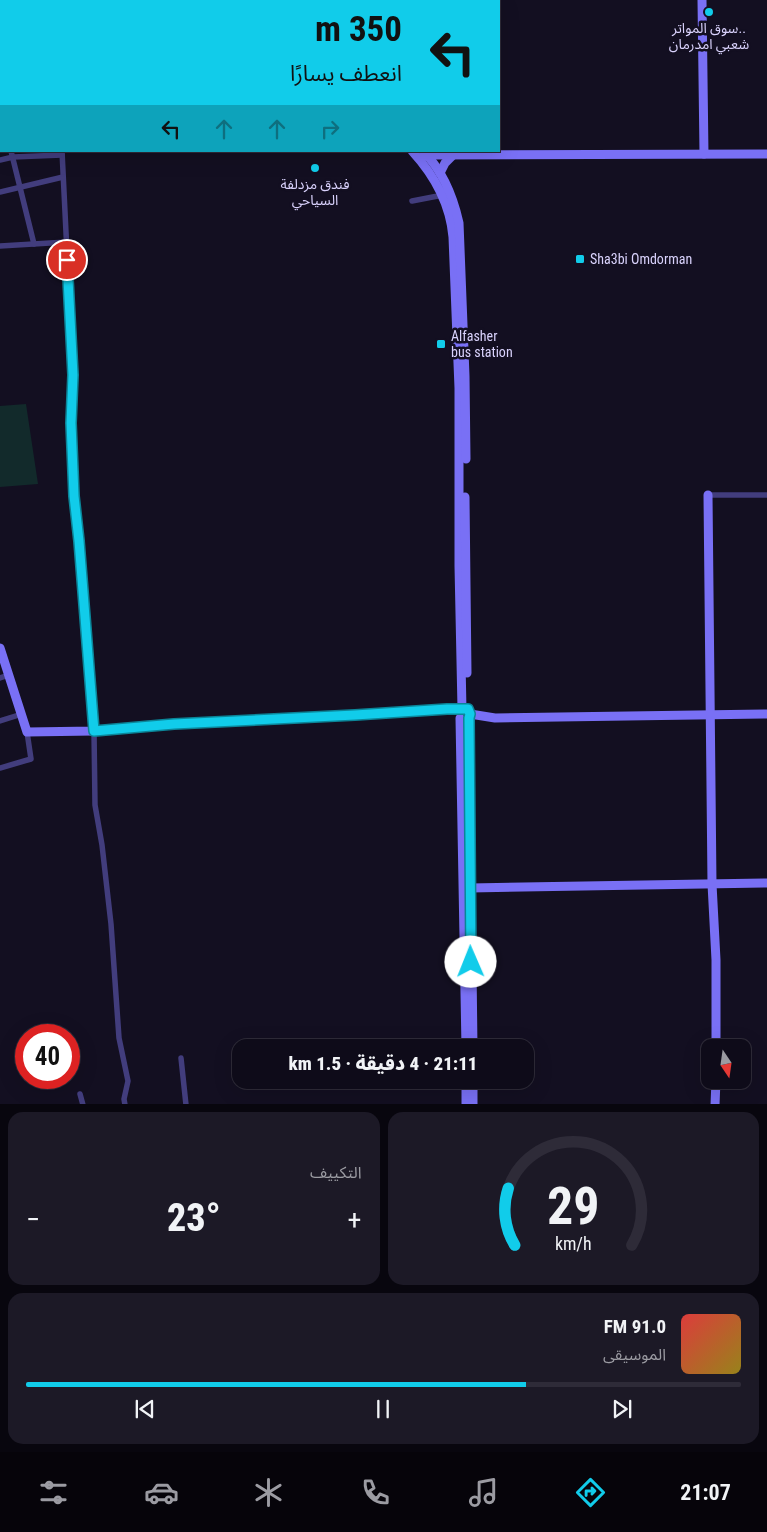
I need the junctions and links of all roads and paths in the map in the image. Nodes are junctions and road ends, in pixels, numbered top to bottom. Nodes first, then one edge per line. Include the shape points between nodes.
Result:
1 (702, 0) edge
2 (62, 153) edge
3 (12, 154) edge
4 (704, 154) junction
5 (767, 154) edge
6 (423, 155) edge
7 (453, 155) junction
8 (0, 160) edge
9 (440, 173) junction
10 (62, 177) junction
11 (21, 186) junction
12 (0, 192) edge
13 (443, 195) junction
14 (412, 201) dead end
15 (0, 239) edge
16 (67, 242) junction
17 (34, 244) junction
18 (1, 246) edge
19 (461, 361) junction
20 (708, 495) joint
21 (767, 495) edge
22 (0, 648) edge
23 (9, 676) junction
24 (0, 678) edge
25 (464, 713) junction
26 (22, 714) junction
27 (710, 714) junction
28 (767, 714) edge
29 (0, 721) edge
30 (94, 731) junction
31 (27, 732) junction
32 (0, 768) edge
33 (767, 883) edge
34 (712, 884) junction
35 (470, 888) junction
36 (466, 1039) edge
37 (473, 1039) edge
38 (716, 1039) edge
39 (180, 1058) dead end
40 (466, 1089) edge
41 (473, 1089) edge
42 (716, 1089) edge
43 (80, 1094) dead end
44 (83, 1104) edge
45 (124, 1104) edge
46 (186, 1104) edge
47 (466, 1104) edge
48 (474, 1104) edge
49 (715, 1104) edge

1 - 4 street
2 - 3 street
2 - 10 street
3 - 8 street
3 - 11 street
4 - 5 street
4 - 7 street
6 - 7 street
6 - 9 street
6 - 13 street
7 - 9 street
9 - 19 street via 459,223
10 - 11 street
10 - 16 street
11 - 12 street
11 - 17 street
13 - 14 street
13 - 19 street via 452,231
15 - 18 street
16 - 17 street
16 - 30 street via 74,496
17 - 18 street
19 - 25 street
20 - 21 street
20 - 27 street
22 - 23 street
23 - 24 street
23 - 26 street
25 - 27 street via 495,718
25 - 30 street via 439,710
25 - 35 street
25 - 36 street
26 - 29 street
26 - 31 street
27 - 28 street
27 - 34 street
30 - 31 street
30 - 45 street via 95,805 111,924 119,1038 128,1080
31 - 32 street via 31,759
33 - 34 street
34 - 35 street
34 - 38 street
35 - 37 street
39 - 46 street
40 - 47 street
41 - 48 street
42 - 49 street
43 - 44 street

